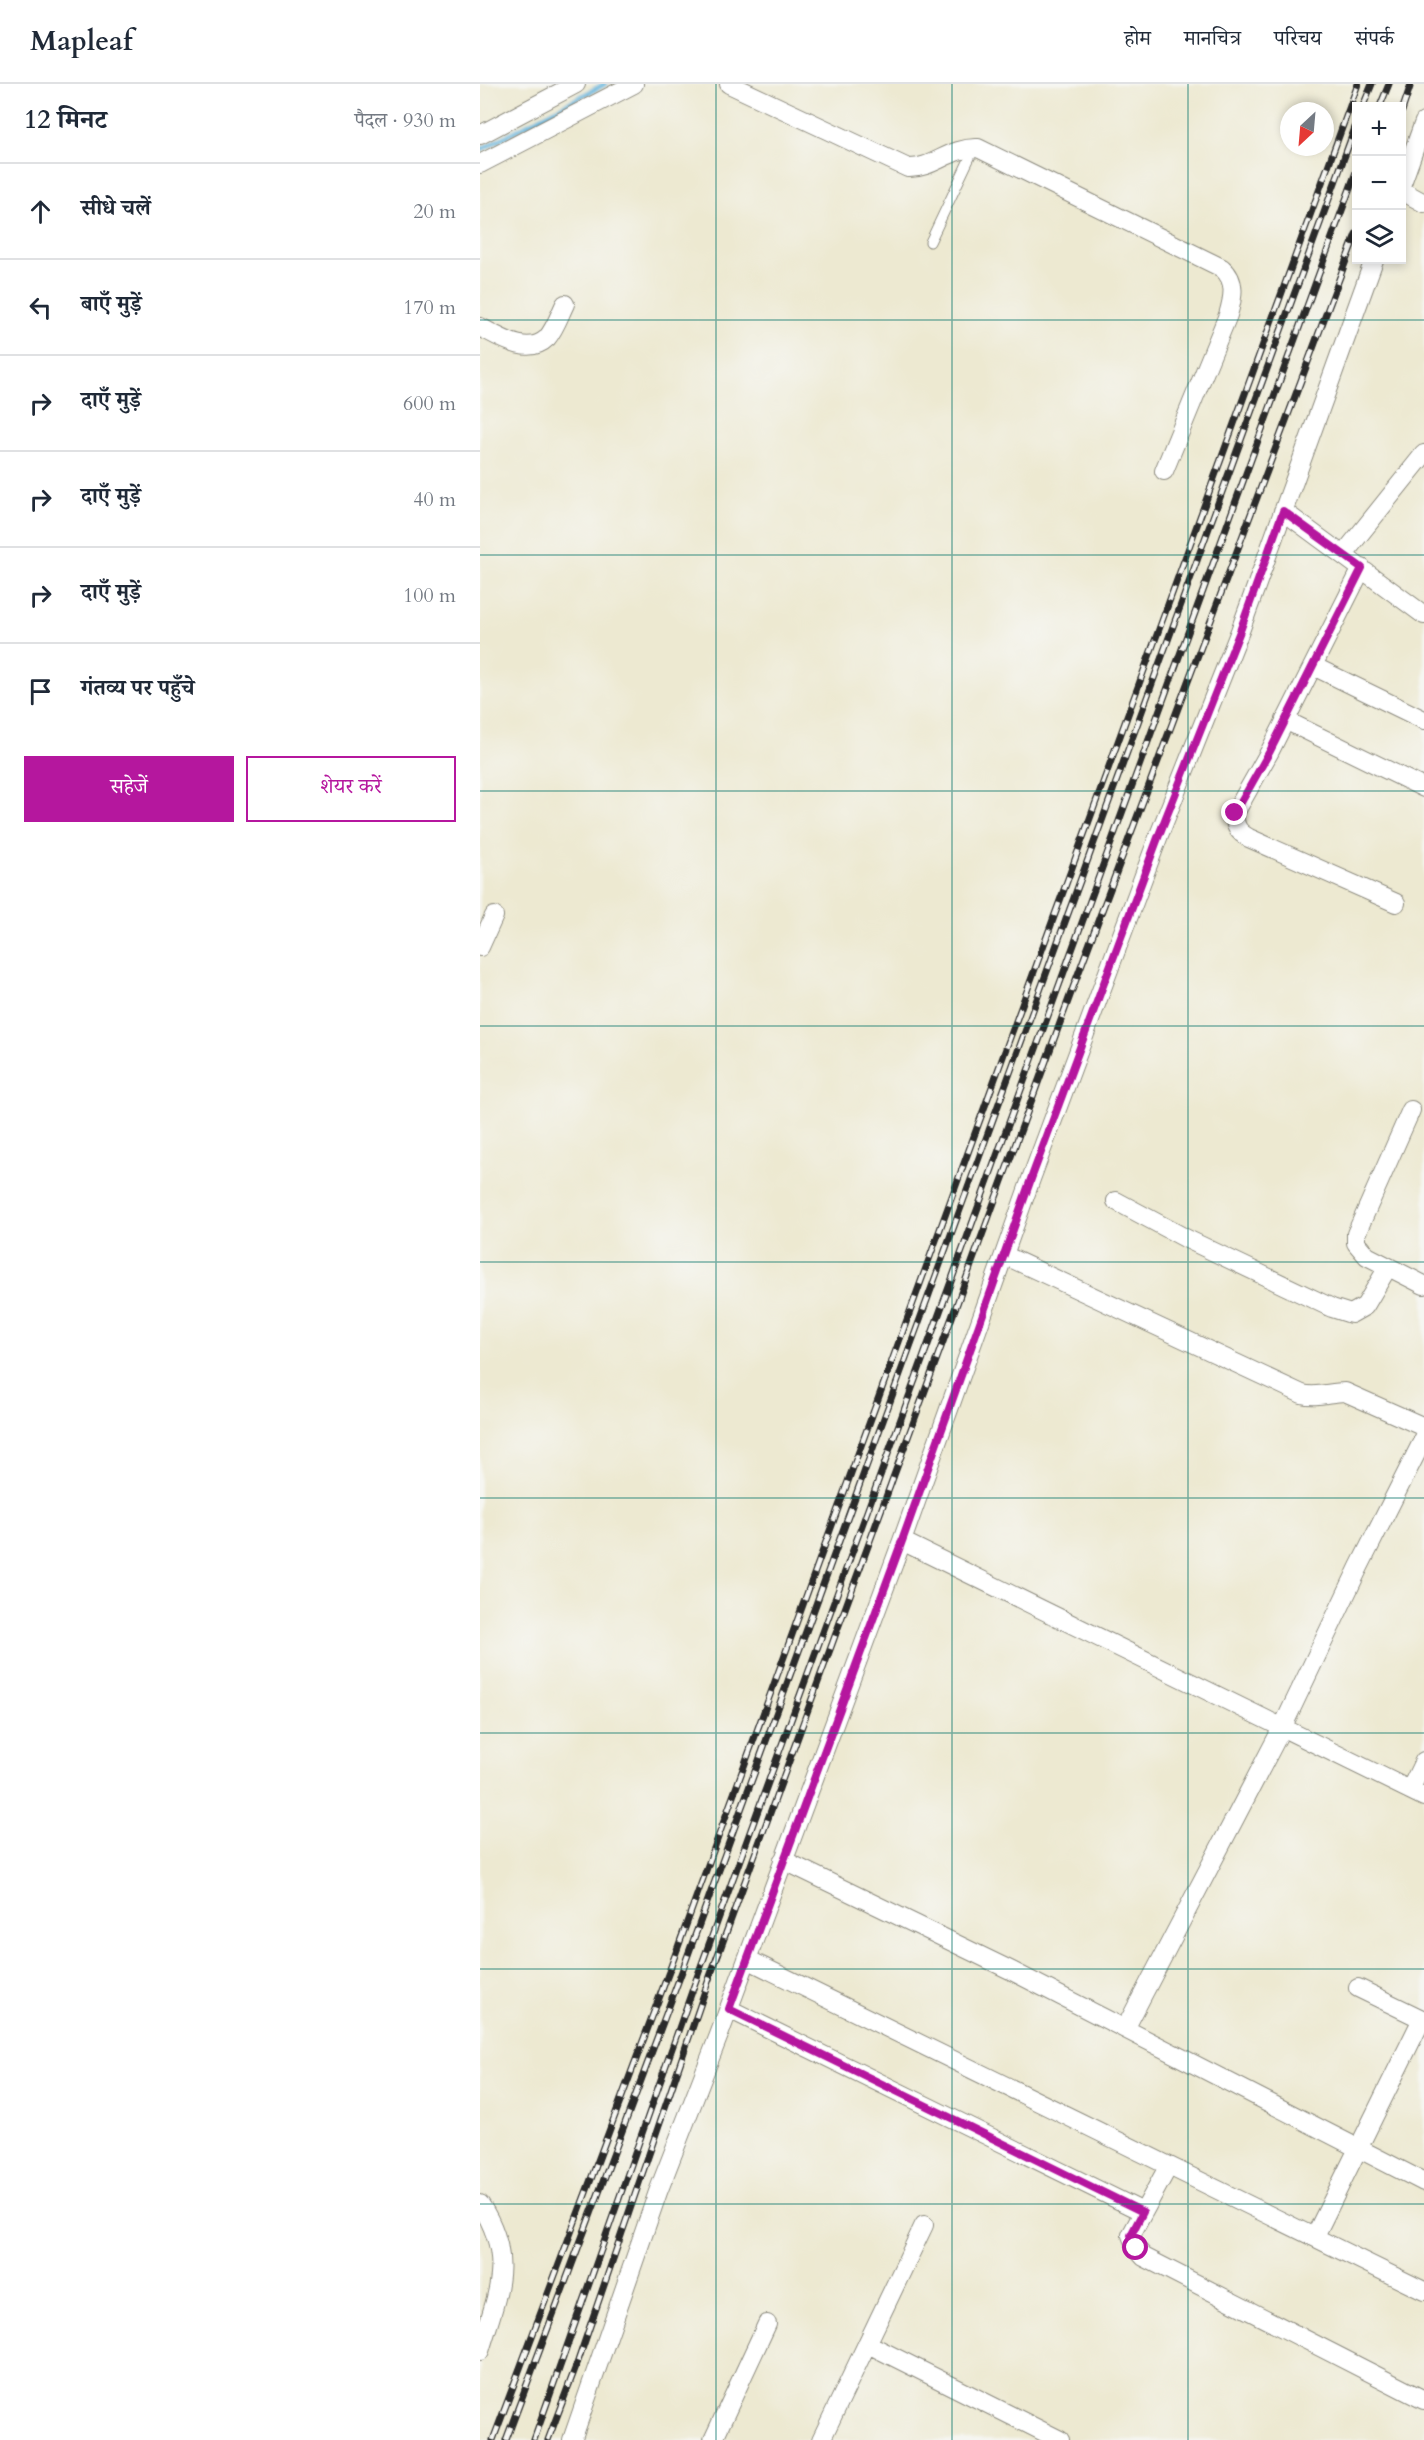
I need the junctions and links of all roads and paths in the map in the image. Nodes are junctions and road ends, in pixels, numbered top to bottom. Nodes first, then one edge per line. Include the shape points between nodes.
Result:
1 (576, 84) edge
2 (634, 84) edge
3 (729, 84) edge
4 (1424, 122) edge
5 (480, 135) edge
6 (974, 148) junction
7 (480, 164) edge
8 (1406, 170) edge
9 (1406, 194) edge
10 (1424, 203) edge
11 (930, 242) dead end
12 (1373, 264) edge
13 (566, 304) dead end
14 (480, 327) edge
15 (1424, 454) edge
16 (1164, 471) dead end
17 (1283, 511) junction
18 (1343, 555) junction
19 (1362, 568) junction
20 (1424, 615) edge
21 (1313, 666) junction
22 (1285, 720) junction
23 (1424, 720) edge
24 (1424, 788) edge
25 (1396, 903) dead end
26 (494, 916) dead end
27 (480, 947) edge
28 (1411, 1110) dead end
29 (1116, 1201) dead end
30 (1004, 1255) junction
31 (1388, 1267) junction
32 (1424, 1284) edge
33 (1424, 1427) edge
34 (1424, 1438) edge
35 (902, 1541) junction
36 (1282, 1728) junction
37 (1424, 1761) edge
38 (1417, 1794) edge
39 (783, 1860) junction
40 (747, 1959) junction
41 (1358, 1988) dead end
42 (729, 2009) junction
43 (1423, 2019) edge
44 (1125, 2029) junction
45 (1359, 2147) junction
46 (1168, 2167) junction
47 (1424, 2182) edge
48 (480, 2204) edge
49 (1143, 2212) junction
50 (924, 2225) dead end
51 (1315, 2236) junction
52 (1424, 2291) edge
53 (767, 2324) dead end
54 (868, 2344) junction
55 (480, 2350) edge
56 (1424, 2400) edge
57 (572, 2440) edge
58 (713, 2440) edge
59 (821, 2440) edge
60 (1059, 2440) edge

1 - 5 street
2 - 7 street
3 - 6 street via 908,168 918,169 949,153
4 - 8 street
6 - 11 lane
6 - 16 street via 1228,273 1233,291 1228,315
9 - 10 street
12 - 17 street
13 - 14 street via 546,338 537,343 523,346
15 - 18 street
17 - 18 street
17 - 30 street
18 - 19 street
19 - 20 street
19 - 21 street
21 - 22 street
21 - 23 street
22 - 24 street
22 - 25 street via 1235,813 1237,828 1249,838
26 - 27 street
28 - 31 street via 1356,1234 1360,1250
29 - 31 street via 1186,1239 1352,1314 1365,1306
30 - 33 street via 1302,1394 1345,1392
30 - 35 street
31 - 32 street
34 - 36 street
35 - 36 street
35 - 39 street
36 - 38 street
36 - 44 street
37 - 38 street
39 - 40 street
39 - 44 street
40 - 42 street
40 - 46 street
41 - 43 street
42 - 49 street
42 - 57 street via 658,2192
43 - 45 street
44 - 45 street
45 - 47 street
45 - 51 street
46 - 49 street
46 - 51 street
48 - 55 street via 494,2228 502,2272
49 - 56 street via 1131,2235 1144,2257
50 - 54 street
51 - 52 street
53 - 58 street
54 - 59 street
54 - 60 street

